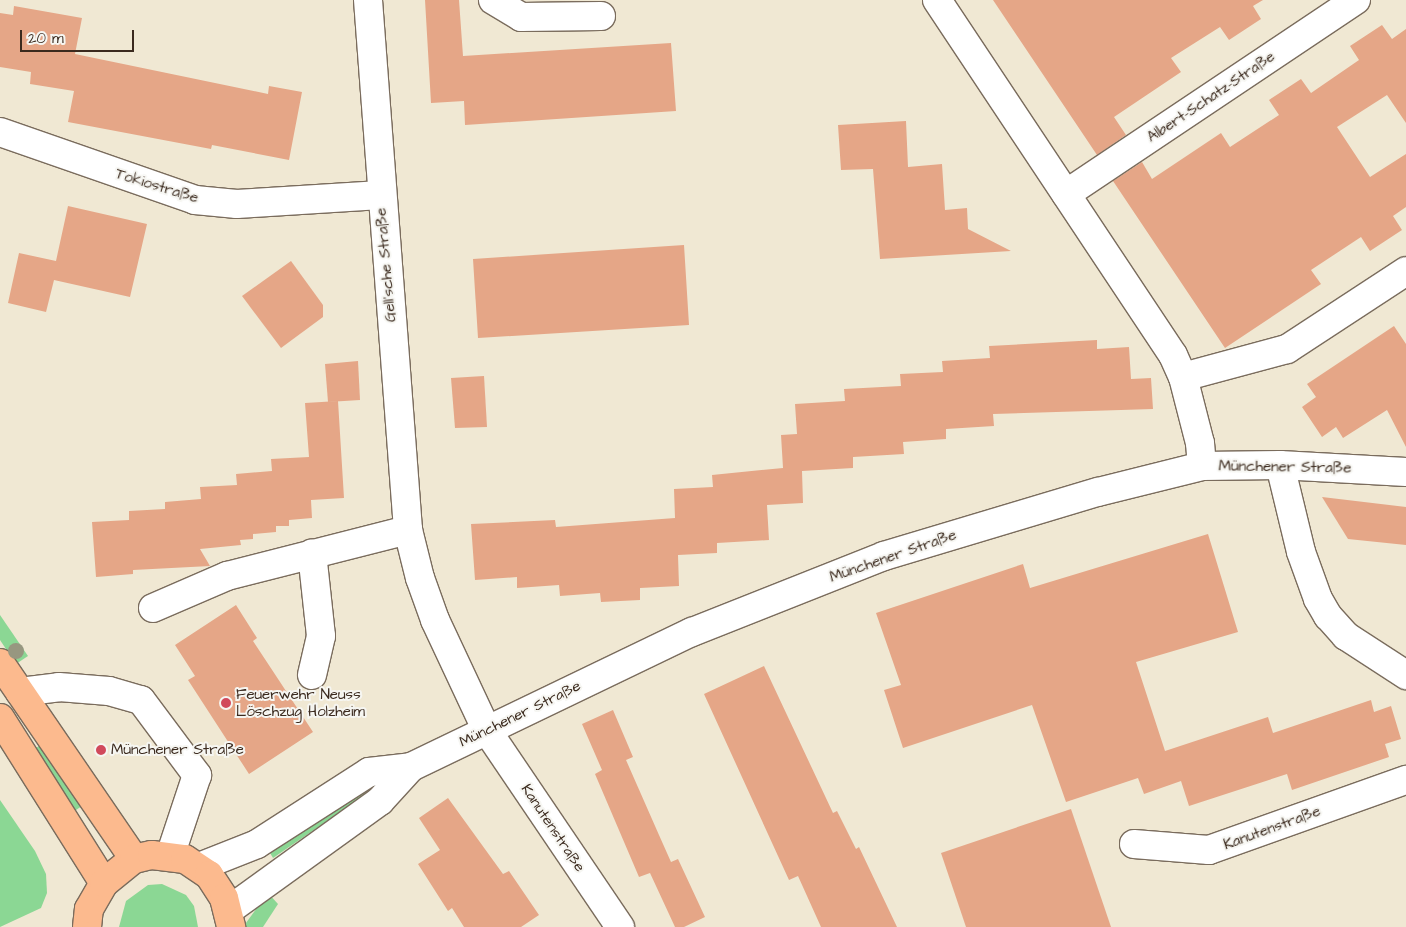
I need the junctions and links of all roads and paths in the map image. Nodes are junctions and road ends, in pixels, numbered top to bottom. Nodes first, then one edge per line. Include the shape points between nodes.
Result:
1 (368, 0) edge
2 (492, 0) edge
3 (937, 0) edge
4 (1356, 0) edge
5 (601, 16) dead end
6 (0, 132) edge
7 (1066, 194) junction
8 (381, 195) junction
9 (1406, 271) edge
10 (1183, 377) junction
11 (1280, 465) junction
12 (1202, 466) junction
13 (1406, 472) edge
14 (408, 530) junction
15 (312, 553) junction
16 (153, 608) dead end
17 (0, 663) edge
18 (312, 675) dead end
19 (1406, 676) edge
20 (20, 692) junction
21 (0, 718) edge
22 (486, 729) junction
23 (411, 767) junction
24 (1406, 780) edge
25 (1134, 844) dead end
26 (170, 856) junction
27 (134, 859) junction
28 (199, 867) junction
29 (104, 883) junction
30 (230, 919) edge
31 (87, 927) edge
32 (620, 927) edge

1 - 8 street, Gell'sche Straße
2 - 5 street via 520,16
3 - 7 street
4 - 7 street, Albert-Schatz-Straße
6 - 8 street, Tokiostraße via 196,200 237,204
7 - 10 street via 1174,355
8 - 14 street, Gell'sche Straße
9 - 10 street via 1287,349
10 - 12 street via 1200,443
11 - 12 street, Münchener Straße
11 - 13 street, Münchener Straße
11 - 19 street via 1302,552 1328,616 1346,636
12 - 22 street, Münchener Straße via 1098,492 884,556 692,632
14 - 15 street
14 - 22 street, Gell'sche Straße via 435,620
15 - 16 street via 228,576
15 - 18 street via 321,636
17 - 20 main road
20 - 26 street via 59,686 109,691 142,700 197,775
20 - 27 main road
21 - 29 main road
22 - 23 street, Münchener Straße
22 - 32 street, Kanutenstraße
23 - 28 street, Münchener Straße via 368,772 257,844
23 - 30 street, Münchener Straße via 380,801
24 - 25 street, Kanutenstraße via 1210,850
26 - 27 main road
26 - 28 main road
27 - 29 main road
28 - 30 main road via 218,886
29 - 31 main road via 89,909

